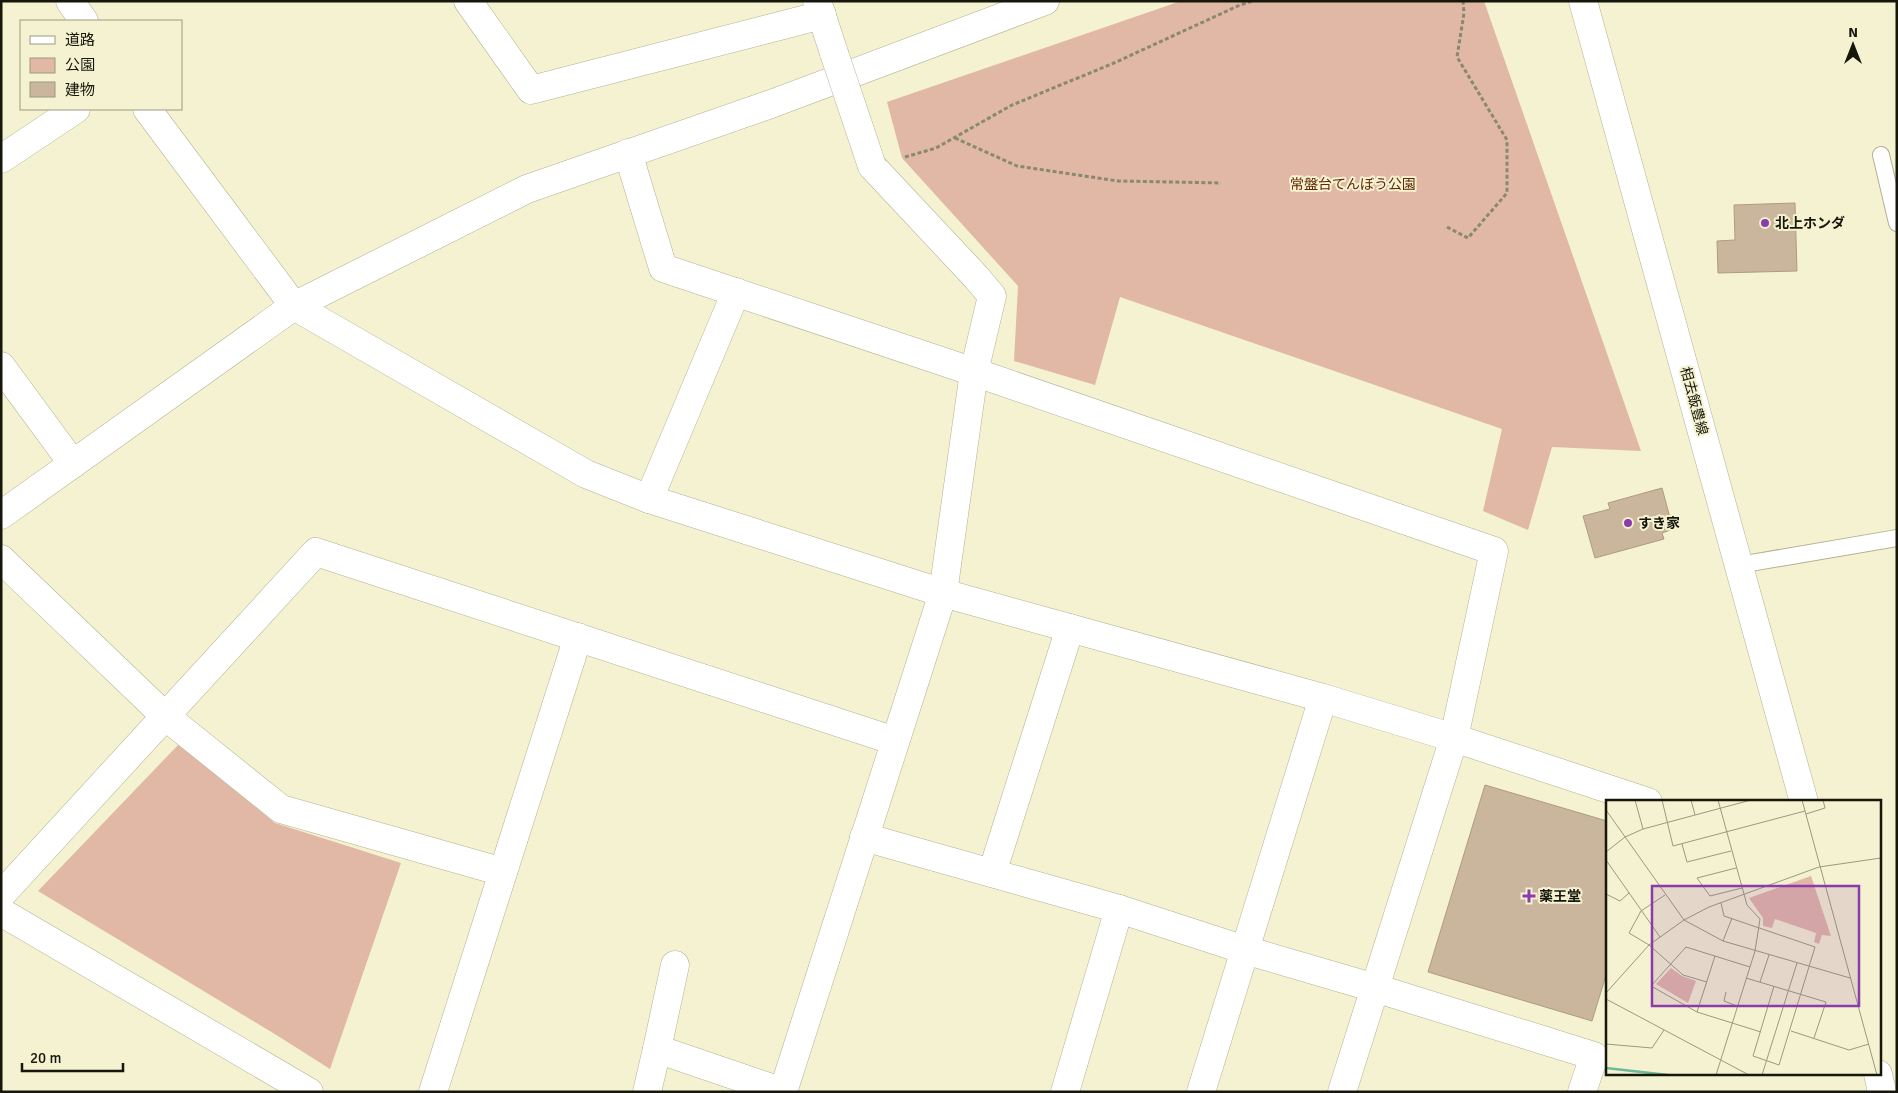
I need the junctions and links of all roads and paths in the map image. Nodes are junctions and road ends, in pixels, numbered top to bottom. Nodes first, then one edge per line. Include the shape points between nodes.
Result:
1 (70, 1) edge
2 (468, 1) edge
3 (1045, 1) edge
4 (1253, 1) edge
5 (1463, 1) edge
6 (1583, 1) edge
7 (819, 8) edge
8 (83, 20) edge
9 (74, 110) edge
10 (148, 110) edge
11 (954, 138) junction
12 (628, 153) junction
13 (1881, 155) dead end
14 (1, 159) edge
15 (872, 166) junction
16 (1221, 183) dead end
17 (1897, 223) edge
18 (1447, 227) dead end
19 (736, 292) junction
20 (294, 306) junction
21 (1, 366) edge
22 (974, 372) junction
23 (73, 464) junction
24 (649, 499) junction
25 (1, 515) edge
26 (1897, 538) edge
27 (1, 559) edge
28 (1739, 565) junction
29 (943, 593) junction
30 (1070, 628) junction
31 (578, 637) junction
32 (1323, 698) junction
33 (166, 716) junction
34 (1454, 738) junction
35 (895, 741) junction
36 (1642, 800) edge
37 (1803, 800) edge
38 (864, 837) junction
39 (503, 872) junction
40 (992, 873) junction
41 (1, 895) edge
42 (1119, 909) junction
43 (1, 912) edge
44 (1245, 950) junction
45 (675, 965) dead end
46 (1375, 988) junction
47 (657, 1049) junction
48 (1878, 1076) edge
49 (309, 1092) edge
50 (433, 1092) edge
51 (647, 1092) edge
52 (783, 1092) edge
53 (1065, 1092) edge
54 (1201, 1092) edge
55 (1342, 1092) edge
56 (1582, 1092) edge
57 (1882, 1092) edge

1 - 8 street
2 - 7 street via 531,90
3 - 12 street via 771,104
4 - 11 path via 1012,105
5 - 18 path via 1457,57 1508,140 1508,194 1468,238
6 - 28 street, 相去飯豊線
7 - 15 street, bridge
9 - 14 street
10 - 20 street
11 - 15 path via 936,148
11 - 16 path via 1017,166 1118,181
12 - 19 street via 663,268
12 - 20 street via 527,189
13 - 17 lane
15 - 22 street via 992,296
19 - 22 street
19 - 24 street
20 - 23 street
20 - 24 street via 586,474
21 - 23 street
22 - 29 street
22 - 34 street via 1494,550
23 - 25 street
24 - 29 street
26 - 28 lane
27 - 33 street
28 - 37 street, 相去飯豊線
29 - 30 street
29 - 35 street
30 - 32 street
30 - 40 street
31 - 33 street via 316,552
31 - 35 street
31 - 39 street
32 - 34 street
32 - 44 street
33 - 39 street via 280,809
33 - 41 street
34 - 36 street
34 - 46 street
35 - 38 street
38 - 40 street
38 - 52 street
39 - 50 street
40 - 42 street
42 - 44 street
42 - 53 street
43 - 49 street
44 - 46 street
44 - 54 street
45 - 47 street
46 - 55 street
46 - 56 street via 1594,1056
47 - 51 street
47 - 52 street
48 - 57 street

